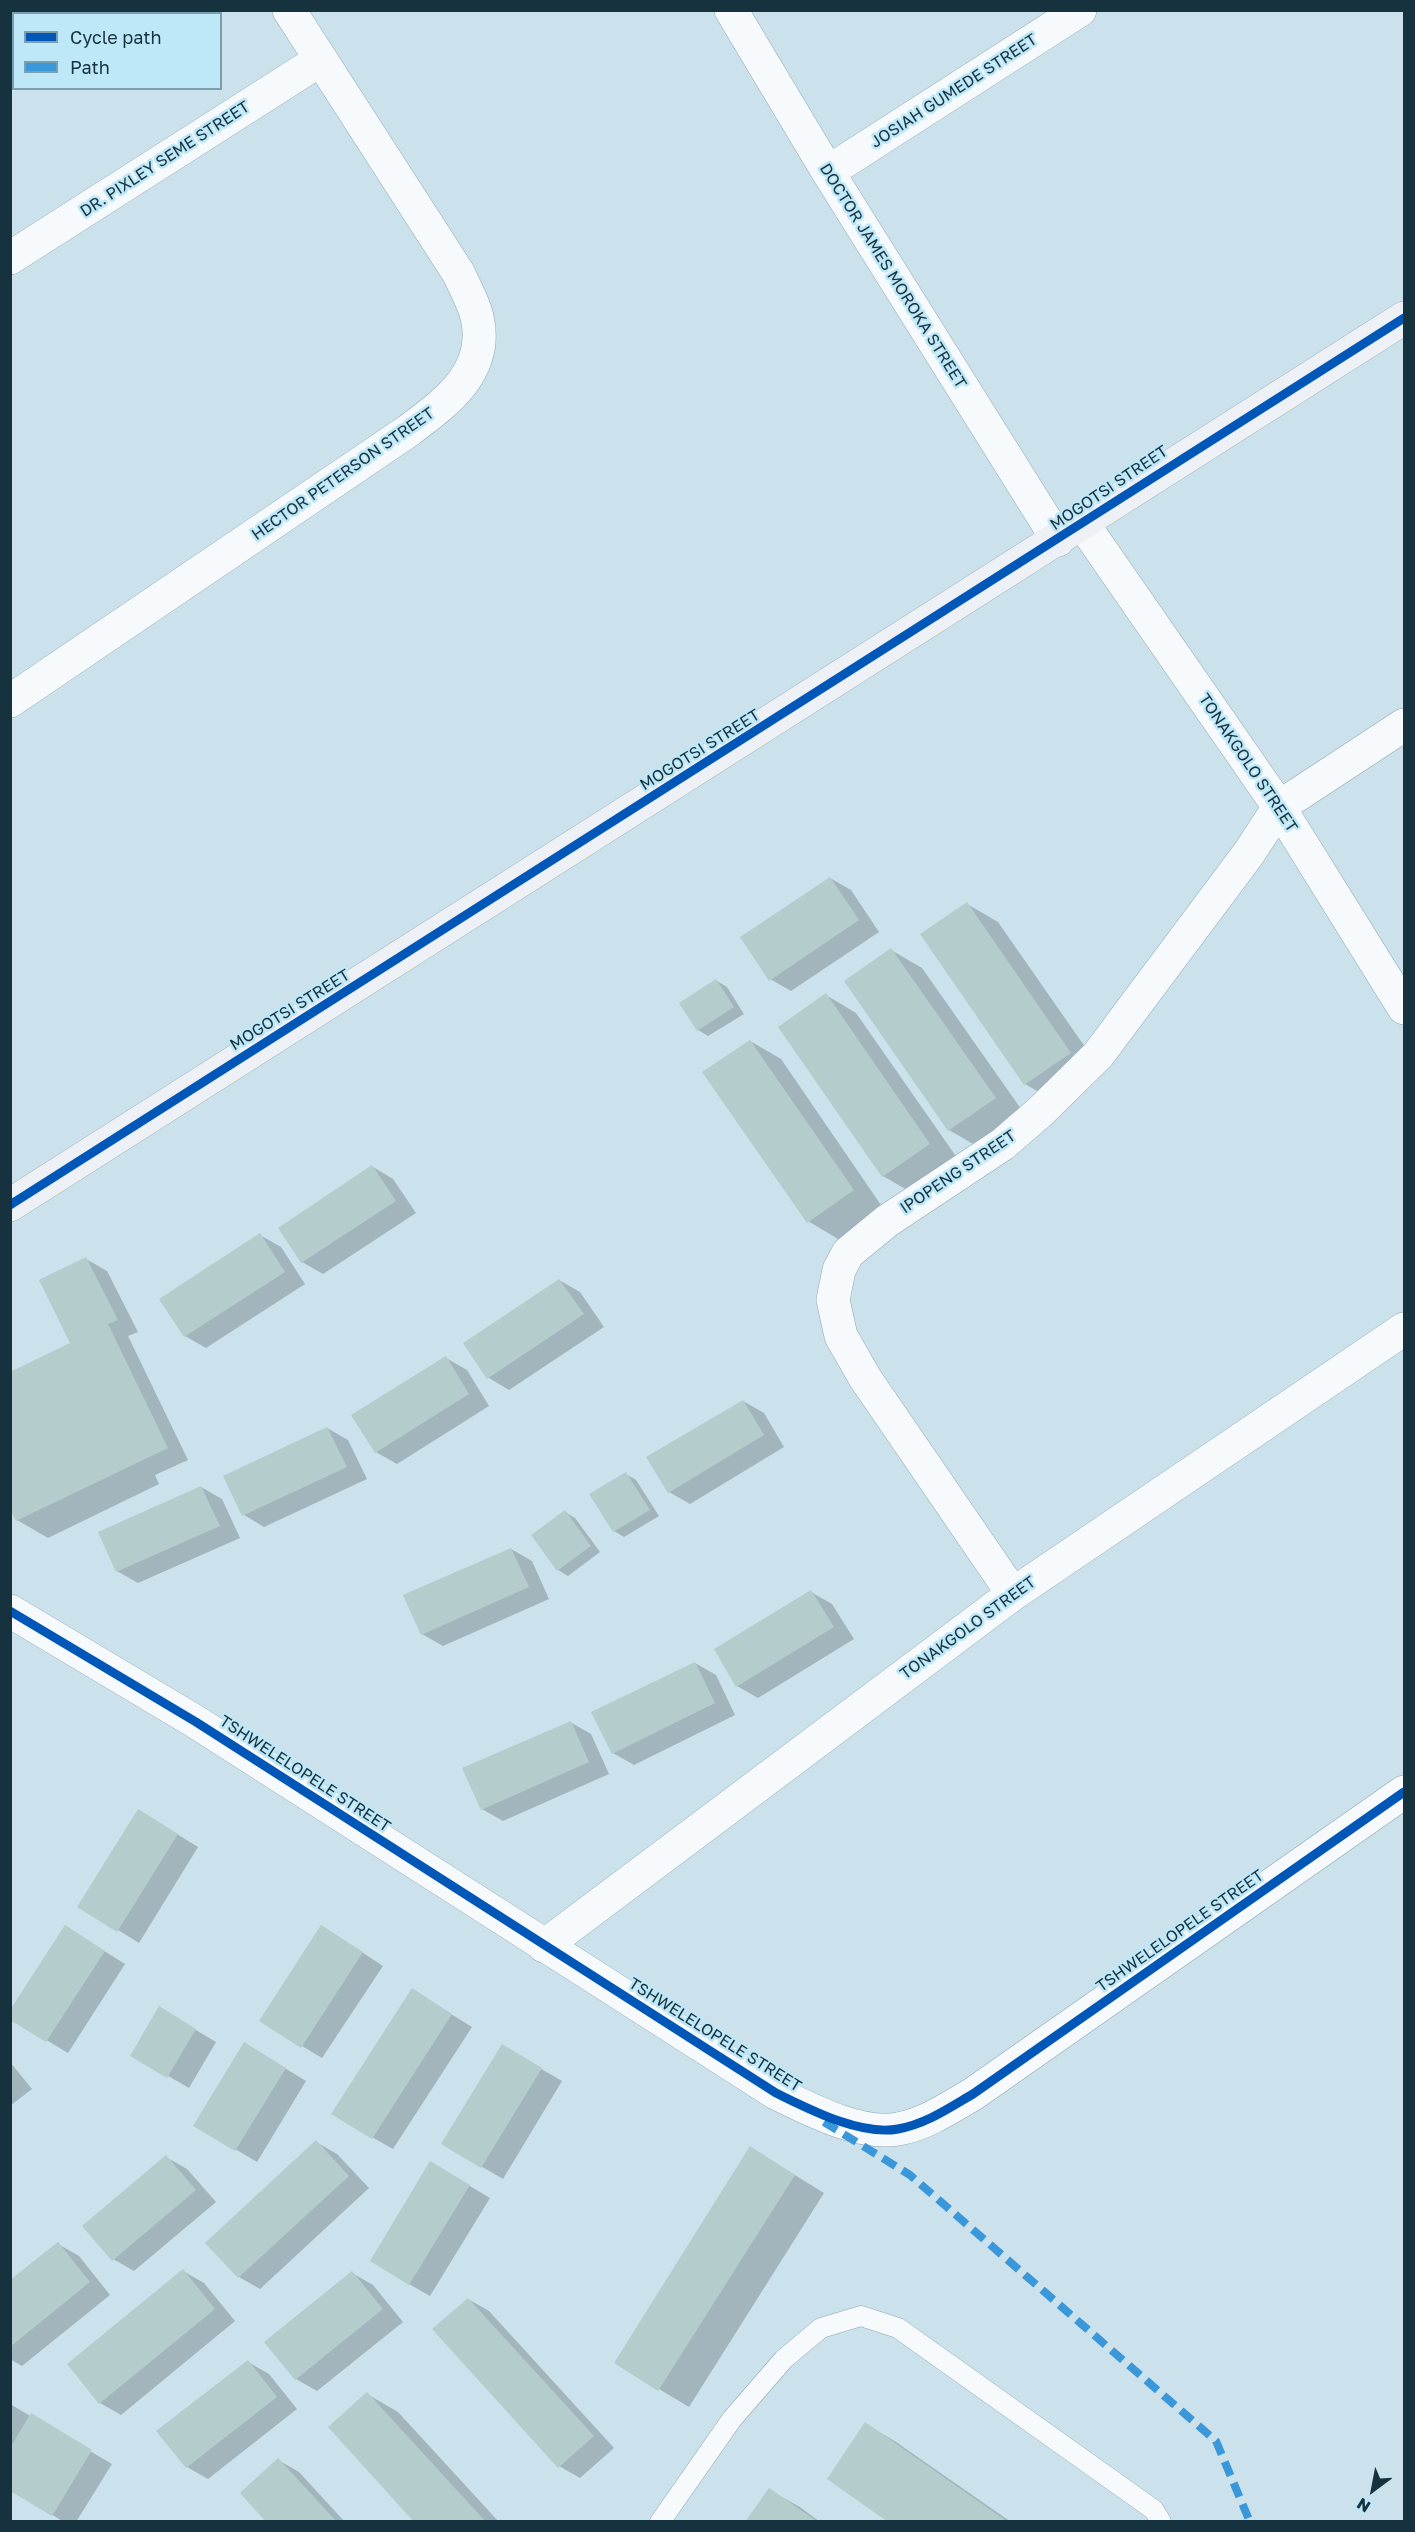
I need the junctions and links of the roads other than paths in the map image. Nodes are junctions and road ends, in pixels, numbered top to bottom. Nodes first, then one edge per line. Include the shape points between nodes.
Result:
1 (289, 10) edge
2 (731, 10) edge
3 (1080, 10) edge
4 (320, 60) junction
5 (828, 172) junction
6 (10, 258) edge
7 (1404, 318) edge
8 (1070, 532) junction
9 (10, 701) edge
10 (1404, 725) edge
11 (1279, 807) junction
12 (1404, 1008) edge
13 (10, 1205) edge
14 (1404, 1329) edge
15 (1013, 1594) junction
16 (10, 1611) edge
17 (1404, 1792) edge
18 (544, 1946) junction
19 (660, 2522) edge
20 (1161, 2522) edge

1 - 4 street, HECTOR PETERSON STREET
2 - 5 street, DOCTOR JAMES MOROKA STREET
3 - 5 street, JOSIAH GUMEDE STREET
4 - 6 street, DR. PIXLEY SEME STREET
4 - 9 street, HECTOR PETERSON STREET via 459,274 478,317 478,347 471,373 447,402 408,431
5 - 8 street, DOCTOR JAMES MOROKA STREET
7 - 8 street, MOGOTSI STREET
8 - 11 street, TONAKGOLO STREET
8 - 13 street, MOGOTSI STREET
10 - 11 street, IPOPENG STREET
11 - 12 street, TONAKGOLO STREET
11 - 15 street, IPOPENG STREET via 1098,1055 1004,1144 887,1221 848,1253 839,1270 833,1300 841,1336 865,1378
14 - 15 street, TONAKGOLO STREET
15 - 18 street, TONAKGOLO STREET
16 - 18 street, TSHWELELOPELE STREET via 196,1722
17 - 18 street, TSHWELELOPELE STREET via 973,2094 931,2118 897,2129 858,2126 820,2115 776,2093
19 - 20 lane via 732,2419 784,2359 821,2328 861,2316 898,2328 1154,2510

